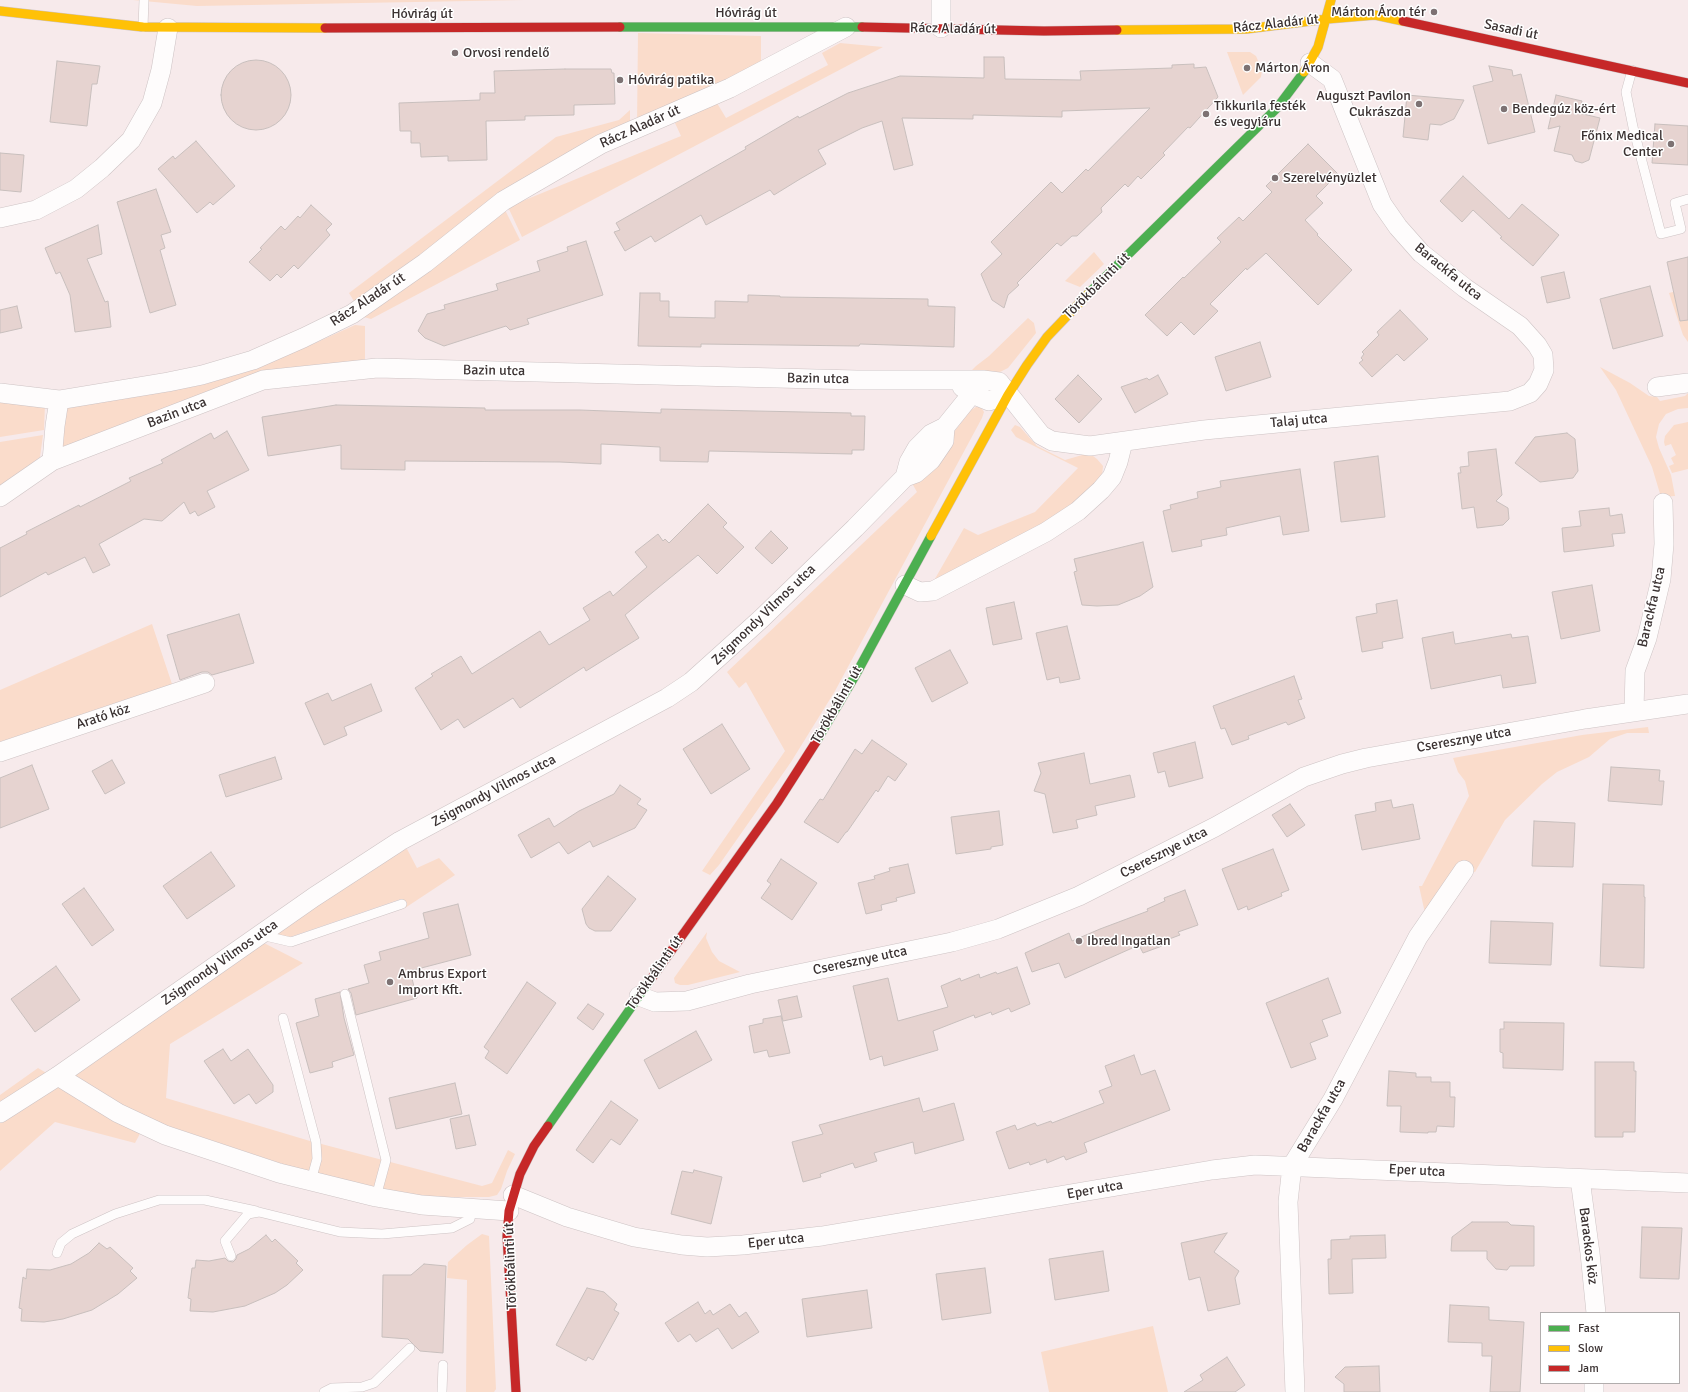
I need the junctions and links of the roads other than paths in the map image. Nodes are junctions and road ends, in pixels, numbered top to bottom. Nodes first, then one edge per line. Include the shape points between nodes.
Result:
1 (144, 0) edge
2 (941, 0) edge
3 (1331, 0) edge
4 (0, 11) edge
5 (1327, 19) junction
6 (143, 27) junction
7 (846, 27) junction
8 (168, 28) junction
9 (941, 28) junction
10 (1310, 63) junction
11 (1632, 70) junction
12 (1688, 83) edge
13 (1688, 199) edge
14 (0, 218) edge
15 (1520, 326) joint
16 (1688, 383) edge
17 (977, 387) junction
18 (1657, 387) dead end
19 (0, 393) edge
20 (1008, 395) junction
21 (59, 400) junction
22 (1123, 442) junction
23 (52, 461) junction
24 (0, 497) edge
25 (1663, 503) dead end
26 (905, 585) junction
27 (205, 683) dead end
28 (1688, 704) edge
29 (1634, 711) junction
30 (0, 752) edge
31 (1464, 870) dead end
32 (402, 904) dead end
33 (259, 935) junction
34 (345, 994) dead end
35 (639, 996) junction
36 (283, 1018) dead end
37 (58, 1076) junction
38 (0, 1113) edge
39 (1292, 1166) junction
40 (1580, 1179) junction
41 (311, 1181) junction
42 (1688, 1183) edge
43 (376, 1197) junction
44 (511, 1203) junction
45 (472, 1208) junction
46 (259, 1212) junction
47 (57, 1253) dead end
48 (231, 1256) dead end
49 (1596, 1312) edge
50 (410, 1348) dead end
51 (442, 1365) dead end
52 (324, 1392) edge
53 (442, 1392) edge
54 (516, 1392) edge
55 (1295, 1392) edge

1 - 6 lane
2 - 9 street
3 - 5 street
4 - 6 street, Hóvirág út
5 - 9 street, Rácz Aladár út via 1246,29 1044,31
5 - 10 street, Törökbálinti út
5 - 11 street, Sasadi út via 1375,15
6 - 8 street, Hóvirág út
7 - 8 street, Hóvirág út
7 - 9 street, Rácz Aladár út
7 - 21 street, Rácz Aladár út via 730,88 601,144 542,178 503,201 412,272 352,314 330,325 253,360 202,375
8 - 14 street via 152,103 131,140 76,189 36,210
10 - 15 street, Barackfa utca via 1332,79 1382,204 1398,228 1421,253 1465,288
10 - 20 street, Törökbálinti út via 1275,111 1047,337
11 - 12 street, Sasadi út
11 - 13 lane via 1626,92 1632,127 1661,234 1681,229 1675,203
15 - 22 street, Talaj utca via 1543,355 1544,370 1538,384 1530,393 1510,401 1204,430
16 - 18 street
17 - 20 street, Bazin utca via 989,401
17 - 23 street, Bazin utca via 951,380 377,368 263,380
17 - 33 street, Zsigmondy Vilmos utca via 945,427 932,434 917,448 905,476 855,528 691,682 667,698 400,841
19 - 21 street, Rácz Aladár út
20 - 22 street, Talaj utca via 1042,435 1052,441 1090,446
20 - 26 street, Törökbálinti út
21 - 23 street
22 - 26 street via 1112,477 1101,490 1078,511 1046,532 933,591 920,592
23 - 24 street, Bazin utca
25 - 29 street, Barackfa utca via 1664,544 1661,580 1647,638 1635,670
26 - 35 street, Törökbálinti út via 855,676 798,771
27 - 30 street, Arató köz
28 - 29 street, Cseresznye utca
29 - 35 street, Cseresznye utca via 1366,758 1304,777 1215,827 1079,896 998,929 952,942 750,984 687,1001 655,1002
31 - 39 street, Barackfa utca via 1418,937 1333,1099
32 - 33 lane via 291,942
33 - 37 street, Zsigmondy Vilmos utca
34 - 43 lane via 386,1160
35 - 44 street, Törökbálinti út via 534,1146 520,1174
36 - 41 lane via 316,1142 317,1159
37 - 38 street, Zsigmondy Vilmos utca
37 - 41 street via 118,1113 165,1135 221,1155
39 - 40 street, Eper utca
39 - 44 street, Eper utca via 1255,1165 1212,1170 822,1236 743,1245 682,1245 634,1237
39 - 55 street, Barackfa utca via 1288,1202
40 - 42 street, Eper utca
40 - 49 street, Barackos köz
41 - 43 street
43 - 45 street via 422,1205
44 - 45 street
44 - 54 street, Törökbálinti út via 508,1236
45 - 46 lane via 470,1220 452,1228 382,1234 340,1232
46 - 47 lane via 205,1200 159,1200 115,1214 72,1234 61,1243
46 - 48 lane via 248,1214 225,1241
50 - 52 lane via 374,1383 362,1387 332,1388
51 - 53 lane

